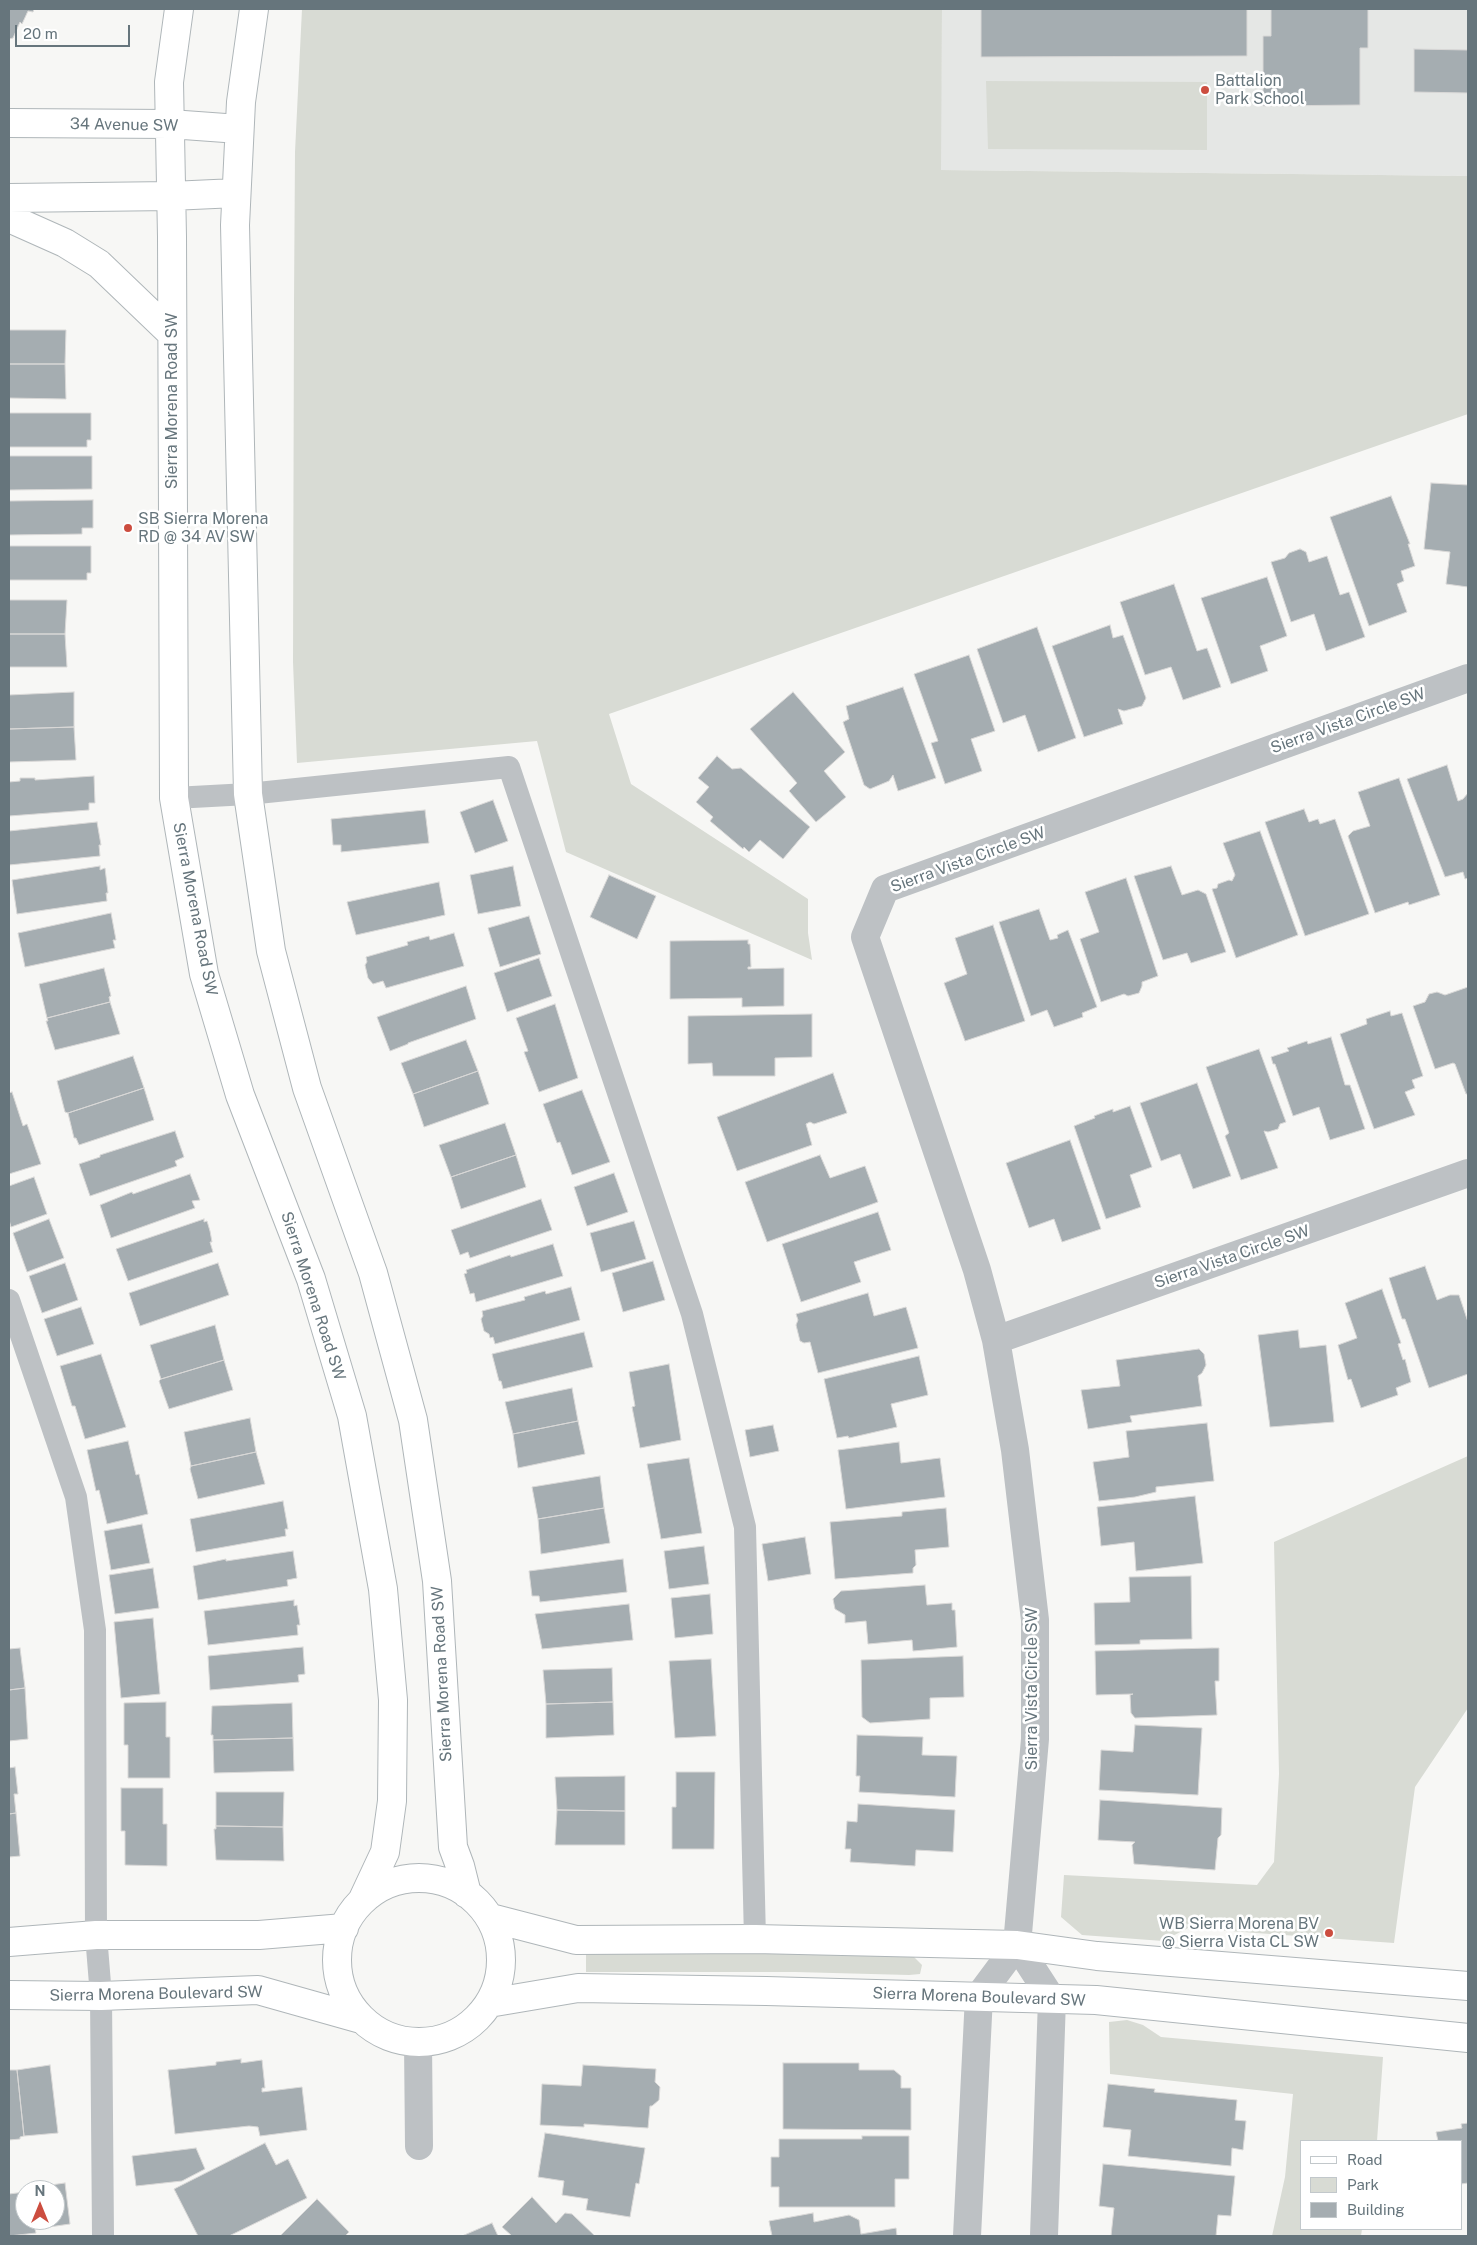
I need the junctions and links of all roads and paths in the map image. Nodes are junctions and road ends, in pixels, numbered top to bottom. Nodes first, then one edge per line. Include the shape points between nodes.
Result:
1 (179, 9) edge
2 (254, 9) edge
3 (9, 123) edge
4 (170, 124) junction
5 (239, 130) junction
6 (236, 193) junction
7 (171, 196) junction
8 (9, 198) edge
9 (9, 218) edge
10 (172, 334) junction
11 (1468, 678) edge
12 (248, 794) junction
13 (174, 798) junction
14 (1468, 1173) edge
15 (9, 1300) edge
16 (996, 1340) junction
17 (467, 1894) junction
18 (363, 1900) junction
19 (490, 1918) junction
20 (344, 1928) junction
21 (96, 1935) junction
22 (754, 1939) junction
23 (9, 1942) edge
24 (1017, 1945) junction
25 (1468, 1986) edge
26 (9, 1995) edge
27 (101, 1996) junction
28 (979, 1996) junction
29 (1052, 1999) junction
30 (488, 2003) junction
31 (360, 2019) junction
32 (1468, 2038) edge
33 (418, 2042) junction
34 (419, 2146) dead end
35 (103, 2236) edge
36 (967, 2236) edge
37 (1044, 2236) edge

1 - 4 street, Sierra Morena Road SW via 169,82
2 - 5 street, Sierra Morena Road SW
3 - 4 street, 34 Avenue SW
4 - 5 street, 34 Avenue SW
4 - 7 street, Sierra Morena Road SW
5 - 6 street, Sierra Morena Road SW
6 - 7 street
6 - 12 street, Sierra Morena Road SW
7 - 8 street
7 - 10 street, Sierra Morena Road SW
9 - 10 street via 65,243 99,264
10 - 13 street, Sierra Morena Road SW
11 - 16 street, Sierra Vista Circle SW via 885,889 865,937 974,1260
12 - 13 lane
12 - 17 street, Sierra Morena Road SW via 271,951 307,1088 373,1273 413,1420 437,1581 453,1847
12 - 22 lane via 509,767 692,1314 745,1527
13 - 18 street, Sierra Morena Road SW via 204,974 240,1095 311,1279 349,1407 383,1589 393,1700 392,1801 385,1852
14 - 16 street, Sierra Vista Circle SW
15 - 21 lane via 76,1498 94,1621
16 - 24 street, Sierra Vista Circle SW via 1015,1450 1035,1620 1035,1739
17 - 18 street via 456,1886 414,1878 387,1884
17 - 19 street
18 - 20 street
19 - 22 street via 576,1940
19 - 30 street via 501,1952 501,1970
20 - 21 street via 259,1935
20 - 31 street via 337,1972 349,2005
21 - 23 street
21 - 27 lane
22 - 24 street
24 - 25 street via 1097,1956
24 - 28 street
24 - 29 street
26 - 27 street, Sierra Morena Boulevard SW
27 - 31 street, Sierra Morena Boulevard SW via 258,1990
27 - 35 lane
28 - 29 street, Sierra Morena Boulevard SW
28 - 30 street, Sierra Morena Boulevard SW via 578,1988
28 - 36 street
29 - 32 street, Sierra Morena Boulevard SW via 1096,2000
29 - 37 street
30 - 33 street via 462,2030 445,2038
31 - 33 street via 391,2038
33 - 34 street

